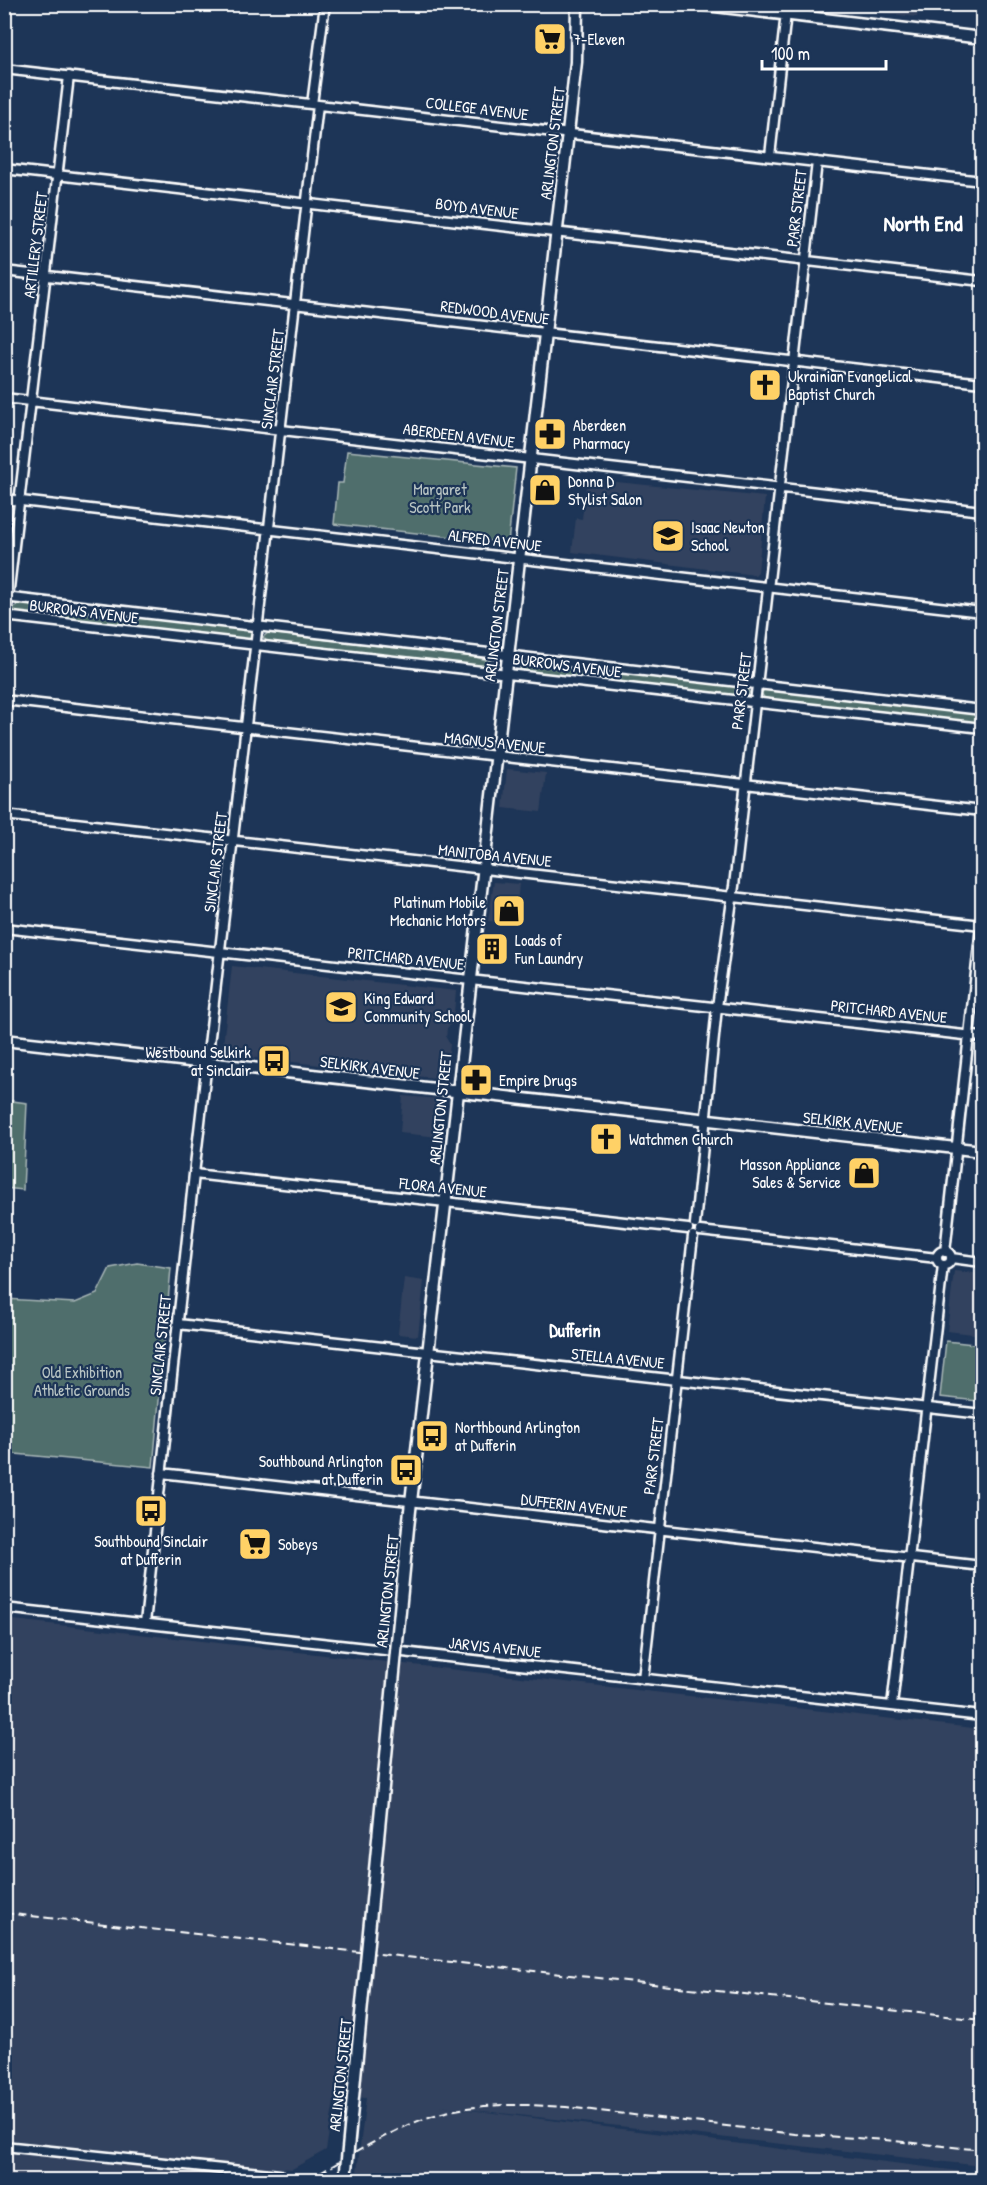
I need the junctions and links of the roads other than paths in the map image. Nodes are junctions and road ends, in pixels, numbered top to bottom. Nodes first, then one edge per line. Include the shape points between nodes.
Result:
1 (325, 4) edge
2 (577, 4) edge
3 (698, 4) edge
4 (786, 10) edge
5 (982, 38) edge
6 (4, 69) edge
7 (69, 76) junction
8 (315, 104) junction
9 (568, 133) junction
10 (770, 156) junction
11 (817, 162) junction
12 (4, 170) edge
13 (58, 176) junction
14 (982, 181) edge
15 (306, 204) junction
16 (556, 232) junction
17 (805, 261) junction
18 (4, 271) edge
19 (46, 276) junction
20 (982, 281) edge
21 (296, 304) junction
22 (545, 333) junction
23 (794, 360) junction
24 (982, 383) edge
25 (4, 398) edge
26 (32, 401) junction
27 (280, 429) junction
28 (530, 458) junction
29 (779, 487) junction
30 (4, 499) edge
31 (21, 500) junction
32 (982, 511) edge
33 (270, 530) junction
34 (519, 558) junction
35 (767, 587) junction
36 (7, 598) edge
37 (982, 612) edge
38 (5, 616) edge
39 (258, 627) junction
40 (4, 631) edge
41 (255, 647) junction
42 (507, 655) junction
43 (505, 673) junction
44 (757, 683) junction
45 (4, 700) edge
46 (755, 702) junction
47 (982, 710) edge
48 (982, 728) edge
49 (246, 729) junction
50 (495, 757) junction
51 (746, 785) junction
52 (982, 811) edge
53 (4, 815) edge
54 (233, 840) junction
55 (483, 868) junction
56 (733, 897) junction
57 (982, 918) edge
58 (982, 925) edge
59 (4, 928) edge
60 (220, 953) junction
61 (470, 980) junction
62 (717, 1008) junction
63 (968, 1036) junction
64 (982, 1037) edge
65 (4, 1040) edge
66 (208, 1064) junction
67 (457, 1092) junction
68 (706, 1120) junction
69 (956, 1149) junction
70 (982, 1152) edge
71 (194, 1174) junction
72 (445, 1203) junction
73 (694, 1230) junction
74 (944, 1258) junction
75 (982, 1262) edge
76 (178, 1324) junction
77 (428, 1352) junction
78 (677, 1379) junction
79 (926, 1407) junction
80 (982, 1414) edge
81 (161, 1473) junction
82 (411, 1501) junction
83 (660, 1530) junction
84 (909, 1558) junction
85 (982, 1566) edge
86 (4, 1608) edge
87 (146, 1623) junction
88 (643, 1679) junction
89 (892, 1706) junction
90 (982, 1716) edge
91 (4, 2146) edge
92 (280, 2175) dead end
93 (247, 2176) edge
94 (345, 2181) edge

1 - 8 street, SINCLAIR STREET
2 - 9 main road, ARLINGTON STREET via 576,62
3 - 4 main road
4 - 5 main road
4 - 10 street, PARR STREET
6 - 7 street, COLLEGE AVENUE
7 - 8 street, COLLEGE AVENUE
7 - 13 street, ARTILLERY STREET
8 - 9 street, COLLEGE AVENUE
8 - 15 street, SINCLAIR STREET
9 - 10 street, COLLEGE AVENUE
9 - 16 main road, ARLINGTON STREET
10 - 11 street, COLLEGE AVENUE
11 - 14 street, COLLEGE AVENUE
11 - 17 street, PARR STREET
12 - 13 street, BOYD AVENUE
13 - 15 street, BOYD AVENUE
13 - 19 street, ARTILLERY STREET
15 - 16 street, BOYD AVENUE
15 - 21 street, SINCLAIR STREET
16 - 17 street, BOYD AVENUE
16 - 22 main road, ARLINGTON STREET
17 - 20 street, BOYD AVENUE
17 - 23 street, PARR STREET
18 - 19 street, REDWOOD AVENUE
19 - 21 street, REDWOOD AVENUE
19 - 26 street, ARTILLERY STREET
21 - 22 street, REDWOOD AVENUE
21 - 27 street, SINCLAIR STREET
22 - 23 street, REDWOOD AVENUE
22 - 28 main road, ARLINGTON STREET
23 - 24 street, REDWOOD AVENUE
23 - 29 street, PARR STREET
25 - 26 street, ABERDEEN AVENUE
26 - 27 street, ABERDEEN AVENUE
26 - 31 street, ARTILLERY STREET
27 - 28 street, ABERDEEN AVENUE
27 - 33 street, SINCLAIR STREET
28 - 29 street, ABERDEEN AVENUE
28 - 34 main road, ARLINGTON STREET
29 - 32 street, ABERDEEN AVENUE
29 - 35 street, PARR STREET
30 - 31 street, ALFRED AVENUE
31 - 33 street, ALFRED AVENUE
31 - 36 street, ARTILLERY STREET
33 - 34 street, ALFRED AVENUE
33 - 39 street, SINCLAIR STREET
34 - 35 street, ALFRED AVENUE
34 - 42 main road, ARLINGTON STREET
35 - 37 street, ALFRED AVENUE
35 - 44 street, PARR STREET
36 - 38 street, ARTILLERY STREET
36 - 39 street, BURROWS AVENUE
38 - 40 street, ARTILLERY STREET
38 - 41 street, BURROWS AVENUE
39 - 41 street, SINCLAIR STREET
39 - 42 street, BURROWS AVENUE
41 - 43 street, BURROWS AVENUE
41 - 49 street, SINCLAIR STREET
42 - 43 main road, ARLINGTON STREET
42 - 44 street, BURROWS AVENUE
43 - 46 street, BURROWS AVENUE
43 - 50 main road, ARLINGTON STREET
44 - 46 street, PARR STREET
44 - 47 street, BURROWS AVENUE
45 - 49 street, MAGNUS AVENUE
46 - 48 street, BURROWS AVENUE
46 - 51 street, PARR STREET
49 - 50 street, MAGNUS AVENUE
49 - 54 street, SINCLAIR STREET
50 - 51 street, MAGNUS AVENUE
50 - 55 main road, ARLINGTON STREET
51 - 52 street, MAGNUS AVENUE
51 - 56 street, PARR STREET
53 - 54 street, MANITOBA AVENUE
54 - 55 street, MANITOBA AVENUE
54 - 60 street, SINCLAIR STREET
55 - 56 street, MANITOBA AVENUE
55 - 61 main road, ARLINGTON STREET
56 - 58 street, MANITOBA AVENUE
56 - 62 street, PARR STREET
57 - 58 street
58 - 63 street
59 - 60 street, PRITCHARD AVENUE
60 - 61 street, PRITCHARD AVENUE
60 - 66 street, SINCLAIR STREET
61 - 62 street, PRITCHARD AVENUE
61 - 67 main road, ARLINGTON STREET
62 - 63 street, PRITCHARD AVENUE
62 - 68 street, PARR STREET
63 - 64 street, PRITCHARD AVENUE
63 - 69 street
65 - 66 main road, SELKIRK AVENUE
66 - 67 main road, SELKIRK AVENUE
66 - 71 street, SINCLAIR STREET
67 - 68 main road, SELKIRK AVENUE
67 - 72 main road, ARLINGTON STREET
68 - 69 main road, SELKIRK AVENUE
68 - 73 street, PARR STREET
69 - 70 main road, SELKIRK AVENUE
69 - 74 street
71 - 72 street, FLORA AVENUE
71 - 76 street, SINCLAIR STREET
72 - 73 street, FLORA AVENUE
72 - 77 main road, ARLINGTON STREET
73 - 74 street, FLORA AVENUE
73 - 78 street, PARR STREET
74 - 75 street, FLORA AVENUE
74 - 79 street
76 - 77 street, STELLA AVENUE
76 - 81 street, SINCLAIR STREET
77 - 78 street, STELLA AVENUE
77 - 82 main road, ARLINGTON STREET
78 - 79 street, STELLA AVENUE
78 - 83 street, PARR STREET
79 - 80 street, STELLA AVENUE
79 - 84 street
81 - 82 street, DUFFERIN AVENUE
81 - 87 street, SINCLAIR STREET
82 - 83 street, DUFFERIN AVENUE
82 - 94 main road, ARLINGTON STREET, bridge
83 - 84 street, DUFFERIN AVENUE
83 - 88 street, PARR STREET
84 - 85 street, DUFFERIN AVENUE
84 - 89 street
86 - 87 street, JARVIS AVENUE
87 - 88 street, JARVIS AVENUE
88 - 89 street, JARVIS AVENUE
89 - 90 street, JARVIS AVENUE
91 - 93 street
92 - 93 street

